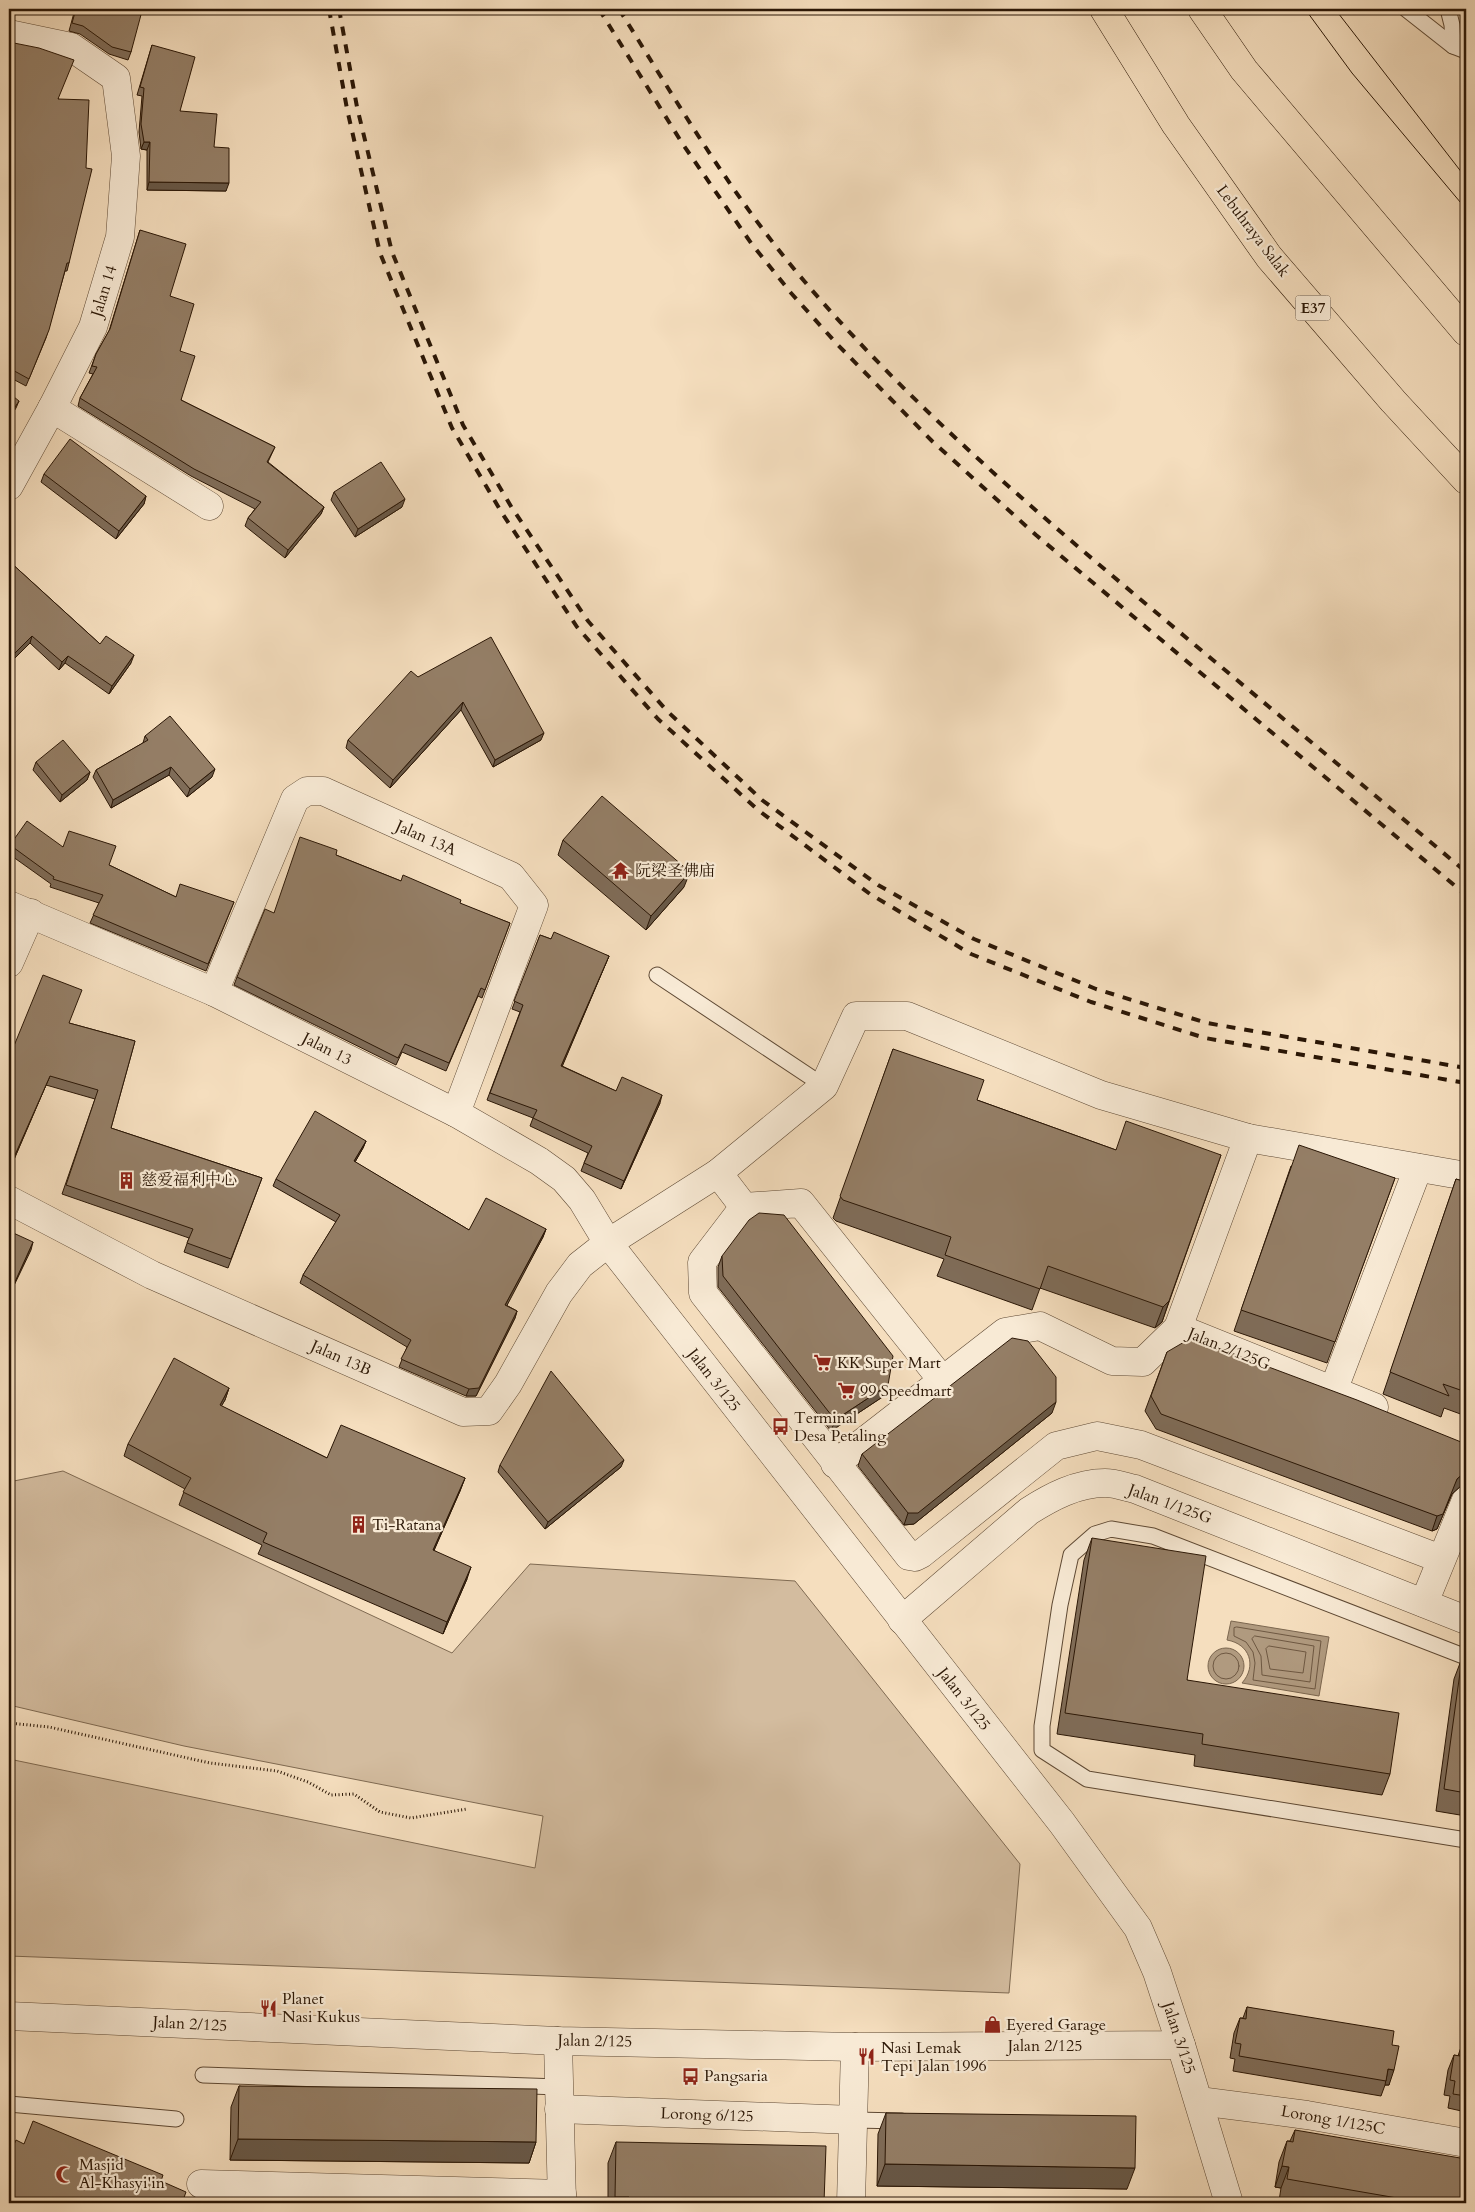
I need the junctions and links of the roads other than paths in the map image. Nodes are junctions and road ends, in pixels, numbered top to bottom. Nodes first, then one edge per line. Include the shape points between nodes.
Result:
1 (1104, 9) edge
2 (1202, 9) edge
3 (1406, 9) edge
4 (1448, 9) edge
5 (9, 34) edge
6 (1460, 49) edge
7 (1466, 332) edge
8 (52, 408) junction
9 (1466, 480) edge
10 (9, 486) edge
11 (209, 506) dead end
12 (20, 909) edge
13 (9, 963) edge
14 (657, 975) dead end
15 (214, 992) junction
16 (824, 1086) junction
17 (456, 1114) junction
18 (1248, 1138) junction
19 (1418, 1168) junction
20 (718, 1173) junction
21 (1466, 1176) edge
22 (9, 1200) edge
23 (744, 1206) junction
24 (608, 1243) junction
25 (1178, 1328) junction
26 (943, 1381) junction
27 (1333, 1391) junction
28 (1395, 1416) edge
29 (835, 1464) junction
30 (1466, 1500) edge
31 (1442, 1559) junction
32 (1424, 1603) junction
33 (902, 1620) junction
34 (1466, 1620) edge
35 (1466, 1658) edge
36 (1466, 1840) edge
37 (9, 2016) edge
38 (558, 2041) junction
39 (1181, 2046) junction
40 (855, 2047) junction
41 (203, 2075) dead end
42 (559, 2098) junction
43 (1200, 2100) junction
44 (9, 2104) edge
45 (176, 2119) dead end
46 (854, 2120) junction
47 (922, 2121) edge
48 (1466, 2143) edge
49 (201, 2184) dead end
50 (562, 2198) edge
51 (851, 2203) edge
52 (1229, 2203) edge

1 - 9 highway, Lebuhraya Salak / E37 via 1176,125 1269,257
2 - 7 highway via 1244,70
3 - 6 lane
4 - 6 lane
5 - 8 street, Jalan 14 via 71,47 116,78 126,156 120,237 93,327
8 - 10 street, Jalan 14
8 - 11 street
12 - 13 street
12 - 15 street, Jalan 13
14 - 16 lane
15 - 17 street, Jalan 13
15 - 17 street, Jalan 13A via 295,799 307,791 323,791 511,876 534,905
16 - 18 street via 856,1016 907,1016 1101,1095
16 - 20 street
17 - 24 street, Jalan 13 via 539,1161 564,1179 582,1200
18 - 19 street
18 - 25 street
19 - 21 street
19 - 27 street
20 - 23 street
20 - 24 street
22 - 24 street, Jalan 13B via 152,1275 463,1412 489,1412 559,1293 580,1265
23 - 26 street via 802,1203
23 - 29 street via 702,1262 703,1293
24 - 33 street, Jalan 3/125
25 - 26 street, Jalan 2/125G via 1143,1362 1112,1361 1040,1326 1005,1332
25 - 27 street, Jalan 2/125G
26 - 29 street, Jalan 2/125G
27 - 28 street, Jalan 2/125G
29 - 31 street via 909,1556 915,1557 1056,1446 1097,1436 1142,1445
30 - 31 street
31 - 32 street
32 - 33 street, Jalan 1/125G via 1135,1489 1105,1483 1076,1488 1029,1511
32 - 34 street, Jalan 1/125G
33 - 39 street, Jalan 3/125 via 1062,1823 1138,1928 1157,1972
35 - 36 lane via 1153,1536 1111,1529 1095,1534 1071,1555 1042,1726 1042,1750 1087,1779
37 - 38 street, Jalan 2/125
38 - 40 street, Jalan 2/125
38 - 42 street
39 - 40 street, Jalan 2/125
39 - 43 street, Jalan 3/125
40 - 46 street
41 - 42 lane
42 - 46 street, Lorong 6/125
42 - 50 street
43 - 48 street, Lorong 1/125C
43 - 52 street, Jalan 3/125
44 - 45 lane
46 - 47 lane
46 - 51 street
49 - 50 street

